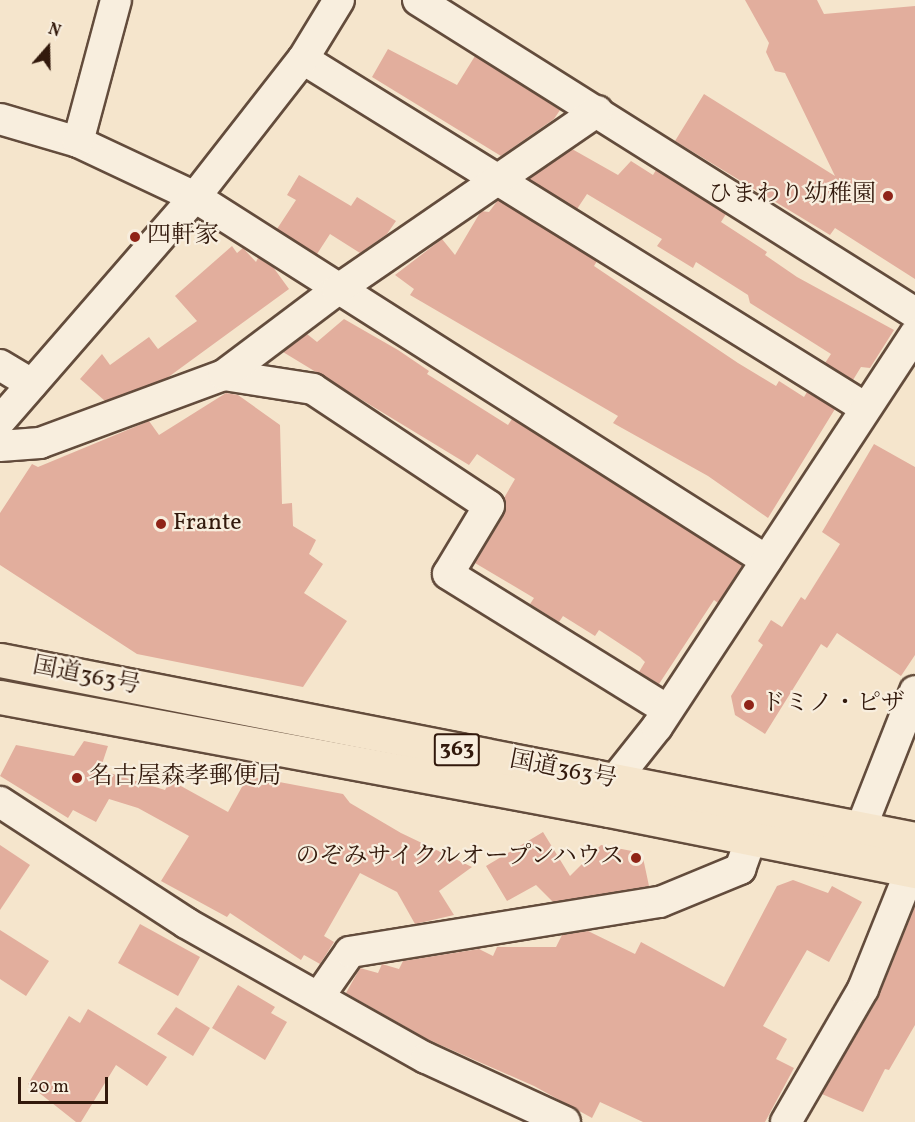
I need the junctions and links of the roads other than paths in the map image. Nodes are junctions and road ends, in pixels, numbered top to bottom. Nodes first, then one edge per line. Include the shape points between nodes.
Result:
1 (116, 0) edge
2 (339, 0) edge
3 (418, 0) edge
4 (303, 59) junction
5 (597, 111) junction
6 (0, 119) edge
7 (78, 142) junction
8 (498, 179) junction
9 (195, 197) junction
10 (337, 291) junction
11 (915, 313) edge
12 (915, 334) edge
13 (0, 365) edge
14 (224, 375) junction
15 (32, 384) junction
16 (864, 407) junction
17 (0, 421) edge
18 (0, 446) edge
19 (766, 560) junction
20 (0, 660) edge
21 (915, 691) edge
22 (0, 697) edge
23 (667, 710) junction
24 (611, 796) junction
25 (0, 802) edge
26 (861, 828) junction
27 (751, 838) junction
28 (915, 839) edge
29 (909, 879) edge
30 (320, 995) junction
31 (566, 1122) edge
32 (786, 1122) edge

1 - 7 street
2 - 4 street
3 - 5 street via 540,80
4 - 8 street
4 - 9 street
5 - 8 street
5 - 11 street
6 - 7 street
7 - 9 street
8 - 10 street
8 - 16 street
9 - 10 street
9 - 15 street
10 - 14 street
10 - 19 street
12 - 16 street
13 - 15 street
14 - 18 street via 40,443
14 - 23 street via 313,390 489,506 448,574
15 - 17 street
16 - 19 street
19 - 23 street
20 - 24 highway, 国道363号 / 363
21 - 26 street
22 - 24 highway, 国道363号 / 363
23 - 24 street
24 - 26 highway, 国道363号 / 363
24 - 27 highway, 国道363号 / 363
25 - 30 street via 186,923
26 - 28 highway, 国道363号 / 363
27 - 29 highway, 国道363号 / 363
27 - 30 street via 740,869 660,902 350,952
29 - 32 street via 862,989
30 - 31 street via 426,1058

